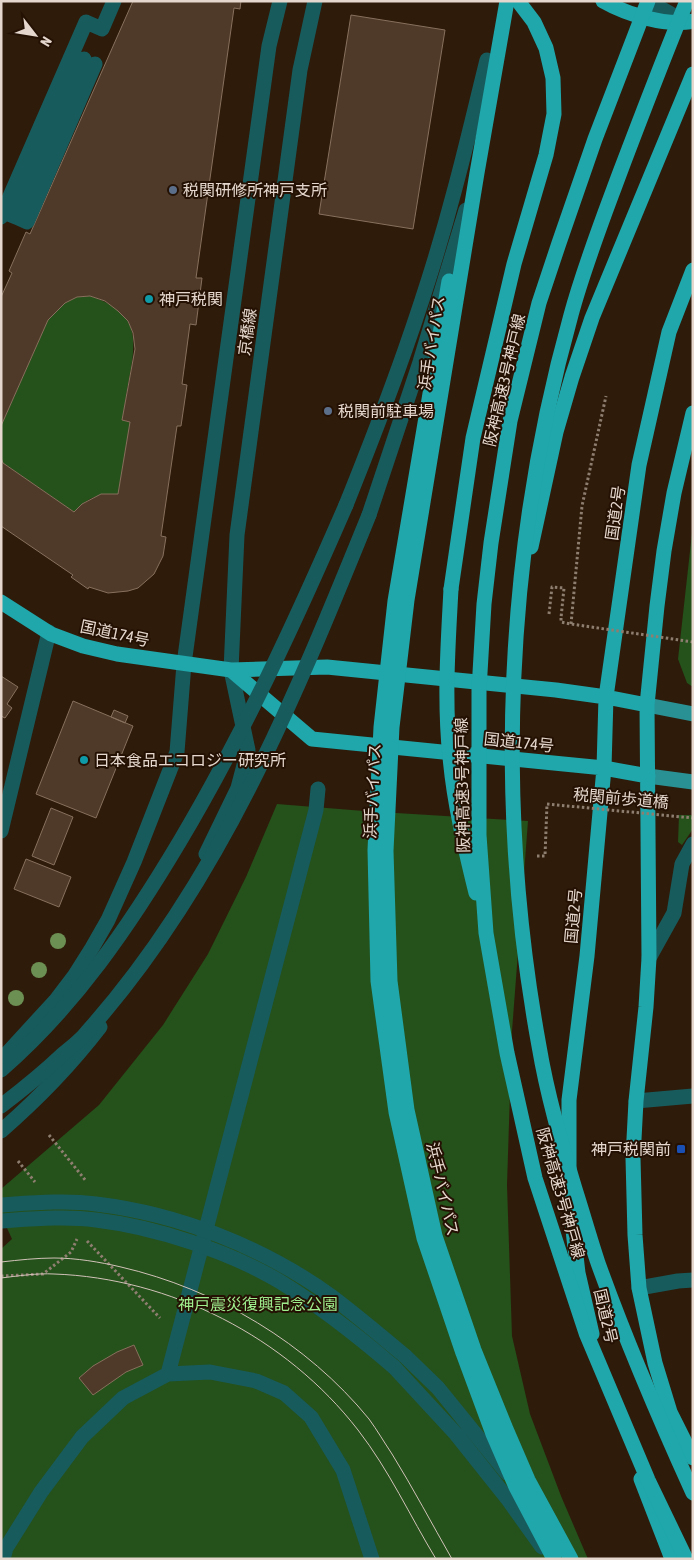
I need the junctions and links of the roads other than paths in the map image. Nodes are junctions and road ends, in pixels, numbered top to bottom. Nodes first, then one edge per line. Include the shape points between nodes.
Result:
1 (114, 1) edge
2 (280, 1) edge
3 (315, 1) edge
4 (497, 1) edge
5 (508, 1) edge
6 (518, 1) edge
7 (603, 1) edge
8 (647, 1) edge
9 (686, 1) edge
10 (691, 22) edge
11 (487, 60) junction
12 (90, 62) dead end
13 (693, 74) edge
14 (477, 173) junction
15 (7, 216) edge
16 (693, 270) edge
17 (693, 413) edge
18 (1, 602) edge
19 (519, 606) junction
20 (49, 632) junction
21 (184, 664) junction
22 (232, 670) junction
23 (606, 697) junction
24 (647, 705) junction
25 (693, 714) edge
26 (604, 768) junction
27 (648, 776) junction
28 (693, 782) edge
29 (318, 789) dead end
30 (1, 831) edge
31 (693, 844) edge
32 (486, 933) junction
33 (649, 958) junction
34 (1, 1060) edge
35 (1, 1070) edge
36 (693, 1096) edge
37 (636, 1100) junction
38 (1, 1106) edge
39 (1, 1131) edge
40 (1, 1205) edge
41 (1, 1221) edge
42 (693, 1280) edge
43 (639, 1288) junction
44 (168, 1374) junction
45 (693, 1458) edge
46 (693, 1493) edge
47 (3, 1559) edge
48 (372, 1559) edge
49 (552, 1559) edge
50 (570, 1559) edge
51 (672, 1559) edge
52 (686, 1559) edge

1 - 15 street via 102,28 86,22
2 - 21 street, 京橋線 via 269,46
3 - 22 street, 京橋線 via 300,70 237,535
4 - 11 highway, 浜手バイパス
5 - 14 highway, 浜手バイパス, bridge
6 - 32 highway, bridge via 534,22 546,48 553,78 554,114 546,156 514,264 474,438 451,589 446,680 450,758 462,834
7 - 10 highway via 662,22
8 - 10 street
8 - 32 highway, 阪神高速3号神戸線, bridge via 539,303 510,421 491,543 478,690 479,835
9 - 19 highway, 阪神高速3号神戸線, bridge via 597,235 572,312 544,427
11 - 35 street, bridge via 454,193 398,368 346,505 269,678 204,800 127,925 60,1012 22,1053
11 - 49 highway, 浜手バイパス, bridge via 396,601 381,727 375,850 378,981 396,1112 424,1238 493,1434
12 - 15 street via 27,222
13 - 19 highway, bridge via 598,302 572,377 545,480
14 - 38 street, bridge via 420,362 368,514 300,681 245,796 184,904 136,972 86,1033
14 - 50 highway, 浜手バイパス, bridge via 407,600 392,727 386,851 390,981 407,1110 435,1236 474,1350 506,1429 528,1480
16 - 23 highway, 国道2号 via 668,332 639,465
17 - 24 highway via 664,550
18 - 20 highway, 国道174号
19 - 46 highway, 阪神高速3号神戸線, bridge via 513,695 513,835 521,928 539,1049 563,1147 597,1261 641,1375
20 - 21 highway, 国道174号 via 100,651
20 - 30 street
21 - 22 highway, 国道174号
21 - 34 street, 京橋線 via 177,752 108,920 66,988
22 - 23 highway, 国道174号 via 327,667
22 - 26 highway, 国道174号 via 312,740
22 - 39 street, 京橋線 via 248,750 238,788 209,847 170,918 109,1015 73,1061
23 - 24 highway, 国道174号
23 - 26 highway, 国道2号
24 - 25 main road
24 - 27 highway
26 - 27 highway, 国道174号
26 - 51 highway, 国道2号 via 587,956 569,1100 569,1196 578,1273 597,1353 630,1451
27 - 28 main road
27 - 33 highway
29 - 44 street via 316,810
31 - 33 street via 682,864 674,913
32 - 52 highway, 阪神高速3号神戸線, bridge via 507,1053 535,1178 586,1334 648,1480
33 - 37 highway
36 - 37 street
37 - 43 highway via 633,1192
40 - 50 street, bridge via 39,1202 96,1204 150,1214 242,1244 286,1267 367,1324 438,1388 517,1485
41 - 49 street, bridge via 38,1218 95,1220 144,1230 238,1260 278,1280 320,1307 394,1367 456,1434
42 - 43 street
43 - 45 highway via 655,1363 670,1412
44 - 47 street via 123,1398 82,1437 41,1492 6,1548
44 - 48 street via 210,1372 256,1382 284,1393 311,1416 343,1470

